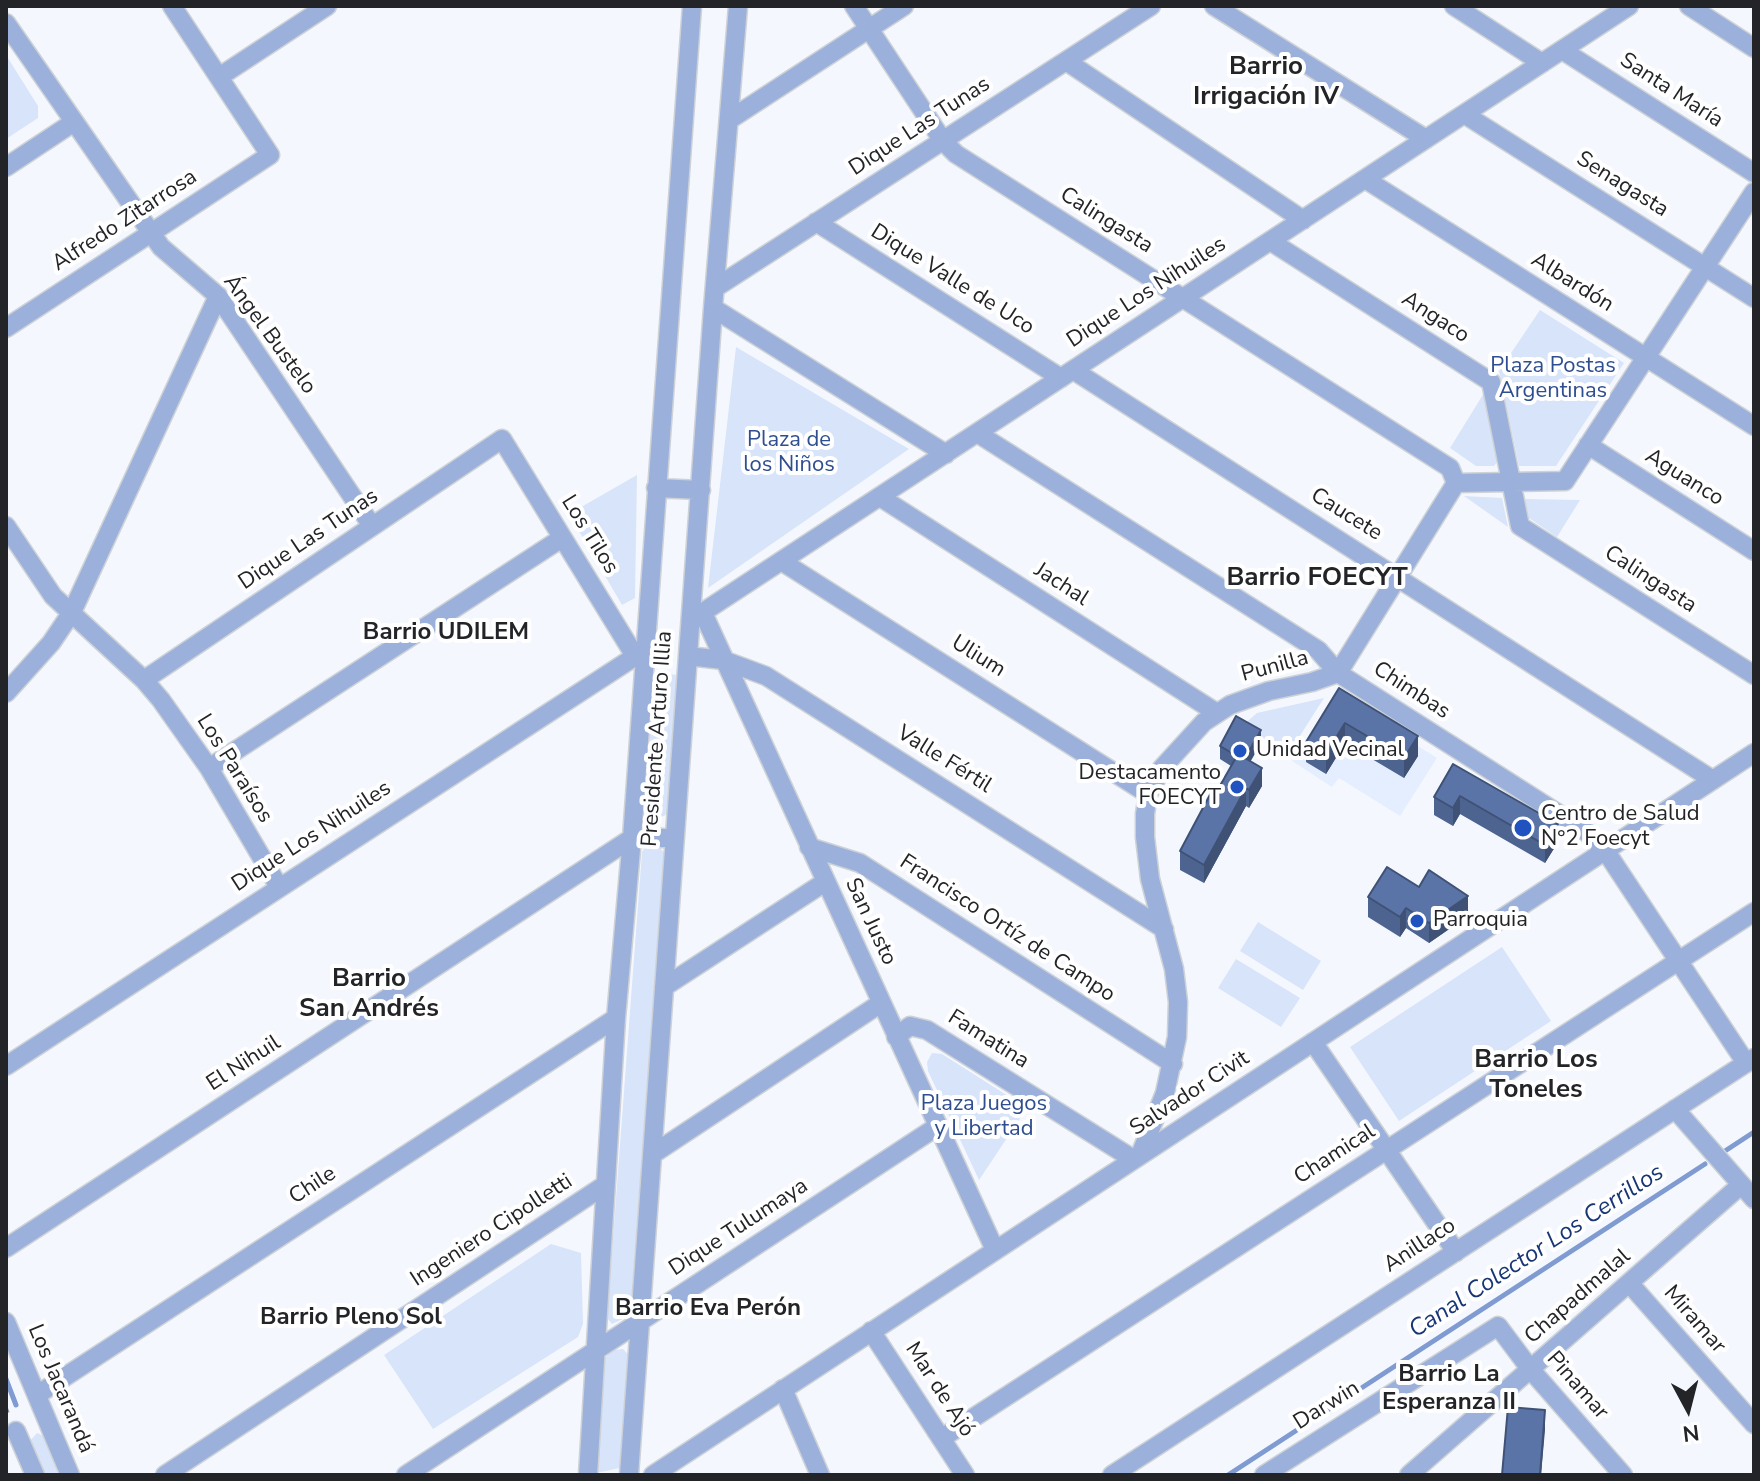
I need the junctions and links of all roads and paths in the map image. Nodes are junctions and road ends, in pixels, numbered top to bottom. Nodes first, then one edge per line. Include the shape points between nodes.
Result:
1 (172, 6) edge
2 (327, 6) edge
3 (692, 6) edge
4 (738, 6) edge
5 (854, 6) edge
6 (904, 6) edge
7 (1151, 6) edge
8 (1214, 6) edge
9 (1454, 6) edge
10 (1629, 6) edge
11 (1689, 6) edge
12 (6, 23) edge
13 (869, 29) junction
14 (1754, 48) edge
15 (1562, 50) junction
16 (1066, 61) junction
17 (1542, 63) junction
18 (219, 77) junction
19 (1464, 114) junction
20 (729, 120) junction
21 (74, 122) junction
22 (1426, 139) junction
23 (943, 141) junction
24 (6, 167) edge
25 (1754, 173) edge
26 (1365, 179) junction
27 (1754, 192) edge
28 (1303, 220) junction
29 (816, 222) junction
30 (151, 233) junction
31 (1270, 241) junction
32 (1705, 266) junction
33 (715, 288) junction
34 (218, 296) junction
35 (1183, 298) junction
36 (1754, 298) edge
37 (713, 308) junction
38 (6, 328) edge
39 (1645, 358) junction
40 (1067, 374) junction
41 (1754, 426) edge
42 (977, 433) junction
43 (502, 439) joint
44 (1588, 445) junction
45 (946, 454) junction
46 (1512, 482) junction
47 (1456, 483) junction
48 (656, 488) junction
49 (701, 490) junction
50 (880, 497) junction
51 (6, 526) edge
52 (372, 526) junction
53 (1520, 526) joint
54 (562, 538) junction
55 (1754, 551) edge
56 (781, 561) junction
57 (1397, 576) junction
58 (72, 612) junction
59 (697, 617) junction
60 (640, 653) junction
61 (688, 656) junction
62 (723, 660) junction
63 (1338, 673) junction
64 (1754, 675) edge
65 (144, 680) junction
66 (6, 693) edge
67 (1217, 713) junction
68 (1754, 753) edge
69 (209, 768) junction
70 (1713, 780) junction
71 (1148, 794) junction
72 (632, 838) junction
73 (675, 838) junction
74 (809, 847) junction
75 (1605, 850) junction
76 (825, 882) junction
77 (279, 887) junction
78 (1754, 912) edge
79 (1164, 929) junction
80 (1678, 961) junction
81 (664, 987) junction
82 (881, 1003) junction
83 (616, 1018) junction
84 (896, 1037) junction
85 (1313, 1042) junction
86 (1750, 1060) edge
87 (1173, 1064) junction
88 (6, 1066) edge
89 (1675, 1109) junction
90 (938, 1126) junction
91 (1386, 1150) junction
92 (653, 1154) junction
93 (1137, 1157) junction
94 (605, 1185) junction
95 (1748, 1192) edge
96 (6, 1248) edge
97 (995, 1250) junction
98 (1456, 1252) junction
99 (1630, 1284) junction
100 (641, 1321) junction
101 (6, 1322) edge
102 (1498, 1326) joint
103 (871, 1331) junction
104 (597, 1350) junction
105 (1531, 1370) junction
106 (783, 1389) junction
107 (37, 1395) junction
108 (47, 1421) junction
109 (1754, 1424) edge
110 (11, 1433) edge
111 (942, 1438) junction
112 (35, 1475) edge
113 (70, 1475) edge
114 (165, 1475) edge
115 (406, 1475) edge
116 (588, 1475) edge
117 (629, 1475) edge
118 (653, 1475) edge
119 (820, 1475) edge
120 (965, 1475) edge
121 (1112, 1475) edge
122 (1264, 1475) edge
123 (1409, 1475) edge
124 (1623, 1475) edge

1 - 18 street
2 - 18 street
3 - 48 street, Presidente Arturo Illia
4 - 20 street, Presidente Arturo Illia
5 - 13 street, Calingasta
6 - 13 street
7 - 16 street, Dique Las Tunas
8 - 22 street
9 - 17 street
10 - 15 street, Dique Los Nihuiles
11 - 14 street
12 - 21 street, Ángel Bustelo
13 - 20 street
13 - 23 street, Calingasta
15 - 17 street, Dique Los Nihuiles
15 - 25 street, Santa María
16 - 23 street, Dique Las Tunas
16 - 28 street
17 - 19 street, Dique Los Nihuiles
18 - 30 street, Alfredo Zitarrosa via 270,155
19 - 22 street, Dique Los Nihuiles
19 - 32 street, Senagasta
20 - 33 street, Presidente Arturo Illia
21 - 24 street
21 - 30 street, Ángel Bustelo
22 - 26 street, Dique Los Nihuiles
23 - 29 street, Dique Las Tunas
23 - 35 street, Calingasta
26 - 28 street, Dique Los Nihuiles
26 - 39 street, Albardón
27 - 32 street
28 - 31 street, Dique Los Nihuiles
29 - 33 street, Dique Las Tunas
29 - 40 street, Dique Valle de Uco
30 - 34 street, Ángel Bustelo
30 - 38 street, Alfredo Zitarrosa
31 - 35 street, Dique Los Nihuiles
31 - 46 street, Angaco via 1491,382
32 - 36 street, Senagasta
32 - 39 street
33 - 37 street, Presidente Arturo Illia
34 - 52 street, Ángel Bustelo
34 - 58 street
35 - 40 street, Dique Los Nihuiles
35 - 47 street, Calingasta via 1450,468
37 - 45 street
37 - 49 street, Presidente Arturo Illia
39 - 41 street, Albardón
39 - 44 street
40 - 42 street, Dique Los Nihuiles
40 - 57 street, Caucete
42 - 45 street, Dique Los Nihuiles
42 - 63 street, Chimbas via 1318,650
43 - 52 street, Dique Las Tunas
43 - 54 street, Los Tilos
44 - 46 street via 1565,481
44 - 55 street, Aguanco
45 - 50 street, Dique Los Nihuiles
46 - 47 street
46 - 53 street, Angaco
47 - 57 street, Punilla
48 - 49 street
48 - 60 street, Presidente Arturo Illia
49 - 59 street, Presidente Arturo Illia
50 - 56 street, Dique Los Nihuiles
50 - 67 street, Jachal
51 - 58 street, Los Paraísos via 53,596
52 - 65 street, Dique Las Tunas
53 - 64 street, Calingasta
54 - 60 street, Los Tilos
54 - 69 street
56 - 59 street, Dique Los Nihuiles
56 - 71 street, Ulium
57 - 63 street, Punilla
57 - 70 street, Caucete
58 - 65 street, Los Paraísos
58 - 66 street
59 - 61 street, Presidente Arturo Illia
59 - 62 street, San Justo
60 - 72 street, Presidente Arturo Illia
60 - 77 street, Dique Los Nihuiles
61 - 62 street, Valle Fértil
61 - 73 street, Presidente Arturo Illia
62 - 74 street, San Justo
62 - 79 street, Valle Fértil via 766,676
63 - 67 street, Punilla via 1244,698
63 - 75 street, Chimbas via 1584,830
65 - 69 street, Los Paraísos
67 - 71 street, Punilla via 1178,748
68 - 70 street, Salvador Civit
69 - 77 street, Los Paraísos
70 - 75 street, Salvador Civit
71 - 79 street, Punilla via 1147,854
72 - 73 street
72 - 83 street, Presidente Arturo Illia
72 - 96 street, El Nihuil
73 - 81 street, Presidente Arturo Illia
74 - 76 street, San Justo
74 - 87 street, Francisco Ortíz de Campo via 860,863
75 - 80 street, Chimbas
75 - 85 street, Salvador Civit
76 - 81 street
76 - 82 street, San Justo
77 - 88 street, Dique Los Nihuiles
78 - 80 street, Chamical
79 - 87 street, Punilla via 1178,1002
80 - 86 street, Chimbas
80 - 91 street, Chamical
81 - 92 street, Presidente Arturo Illia
82 - 84 street, San Justo
82 - 92 street
83 - 94 street, Presidente Arturo Illia
83 - 107 street, Chile
84 - 90 street, San Justo
84 - 93 street, Famatina via 910,1026 927,1030
85 - 91 street
85 - 93 street, Salvador Civit
86 - 89 street, Anillaco
87 - 93 street, Punilla
89 - 95 street
89 - 98 street, Anillaco
90 - 97 street, San Justo
90 - 100 street, Dique Tulumaya
91 - 98 street
91 - 111 street, Chamical
92 - 100 street, Presidente Arturo Illia
93 - 97 street, Salvador Civit
94 - 104 street, Presidente Arturo Illia
94 - 114 street, Ingeniero Cipolletti
95 - 99 street, Chapadmalal
97 - 103 street, Salvador Civit
98 - 121 street, Anillaco
99 - 105 street, Chapadmalal
99 - 109 street, Miramar
100 - 104 street, Dique Tulumaya
100 - 117 street, Presidente Arturo Illia
101 - 107 street, Los Jacarandá
102 - 105 street, Pinamar
102 - 122 street, Darwin
103 - 106 street, Salvador Civit
103 - 111 street, Mar de Ajó
104 - 115 street, Dique Tulumaya
104 - 116 street, Presidente Arturo Illia
105 - 123 street, Chapadmalal
105 - 124 street, Pinamar
106 - 118 street, Salvador Civit
106 - 119 street
107 - 108 street, Los Jacarandá
108 - 110 street
108 - 113 street, Los Jacarandá
110 - 112 street
111 - 120 street, Mar de Ajó

